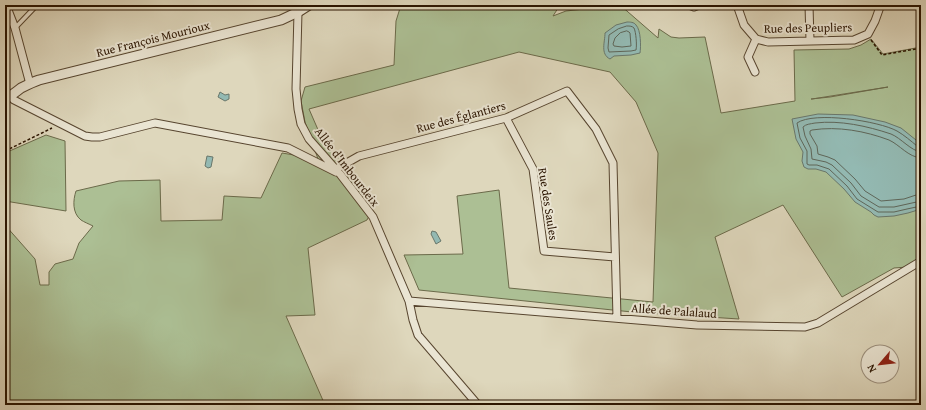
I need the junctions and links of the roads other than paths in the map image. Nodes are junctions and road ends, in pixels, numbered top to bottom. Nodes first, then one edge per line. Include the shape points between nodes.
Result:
1 (6, 5) edge
2 (37, 5) edge
3 (309, 5) edge
4 (689, 5) edge
5 (699, 5) edge
6 (737, 5) edge
7 (809, 5) edge
8 (880, 5) edge
9 (298, 12) junction
10 (15, 28) junction
11 (756, 39) junction
12 (810, 41) junction
13 (755, 72) dead end
14 (30, 84) junction
15 (8, 98) edge
16 (506, 118) junction
17 (338, 172) junction
18 (615, 257) junction
19 (921, 261) edge
20 (409, 300) junction
21 (617, 318) junction
22 (478, 405) edge

1 - 10 street
2 - 10 lane
3 - 9 street, Rue François Mourioux
4 - 5 street
6 - 11 street, Rue des Peupliers via 744,25
7 - 12 street
8 - 12 street, Rue des Peupliers via 868,34 854,40
9 - 14 street, Rue François Mourioux via 280,20
9 - 17 street, Allée d'Imbourdeix via 296,89 301,124 309,139
10 - 14 street
11 - 12 street, Rue des Peupliers via 768,42
11 - 13 street via 748,57
14 - 15 street, Rue François Mourioux
15 - 17 street via 92,138 155,123 288,148
16 - 17 street, Rue des Églantiers via 359,156
16 - 18 street, Rue des Saules via 533,169 544,251
16 - 18 street, Rue des Églantiers via 568,91 596,129 613,163
17 - 20 street, Allée d'Imbourdeix via 373,217
18 - 21 street, Rue des Églantiers
19 - 21 street, Allée de Palalaud via 818,323 805,327 697,325
20 - 21 street, Allée de Palalaud
20 - 22 street, Allée d'Imbourdeix via 418,335

